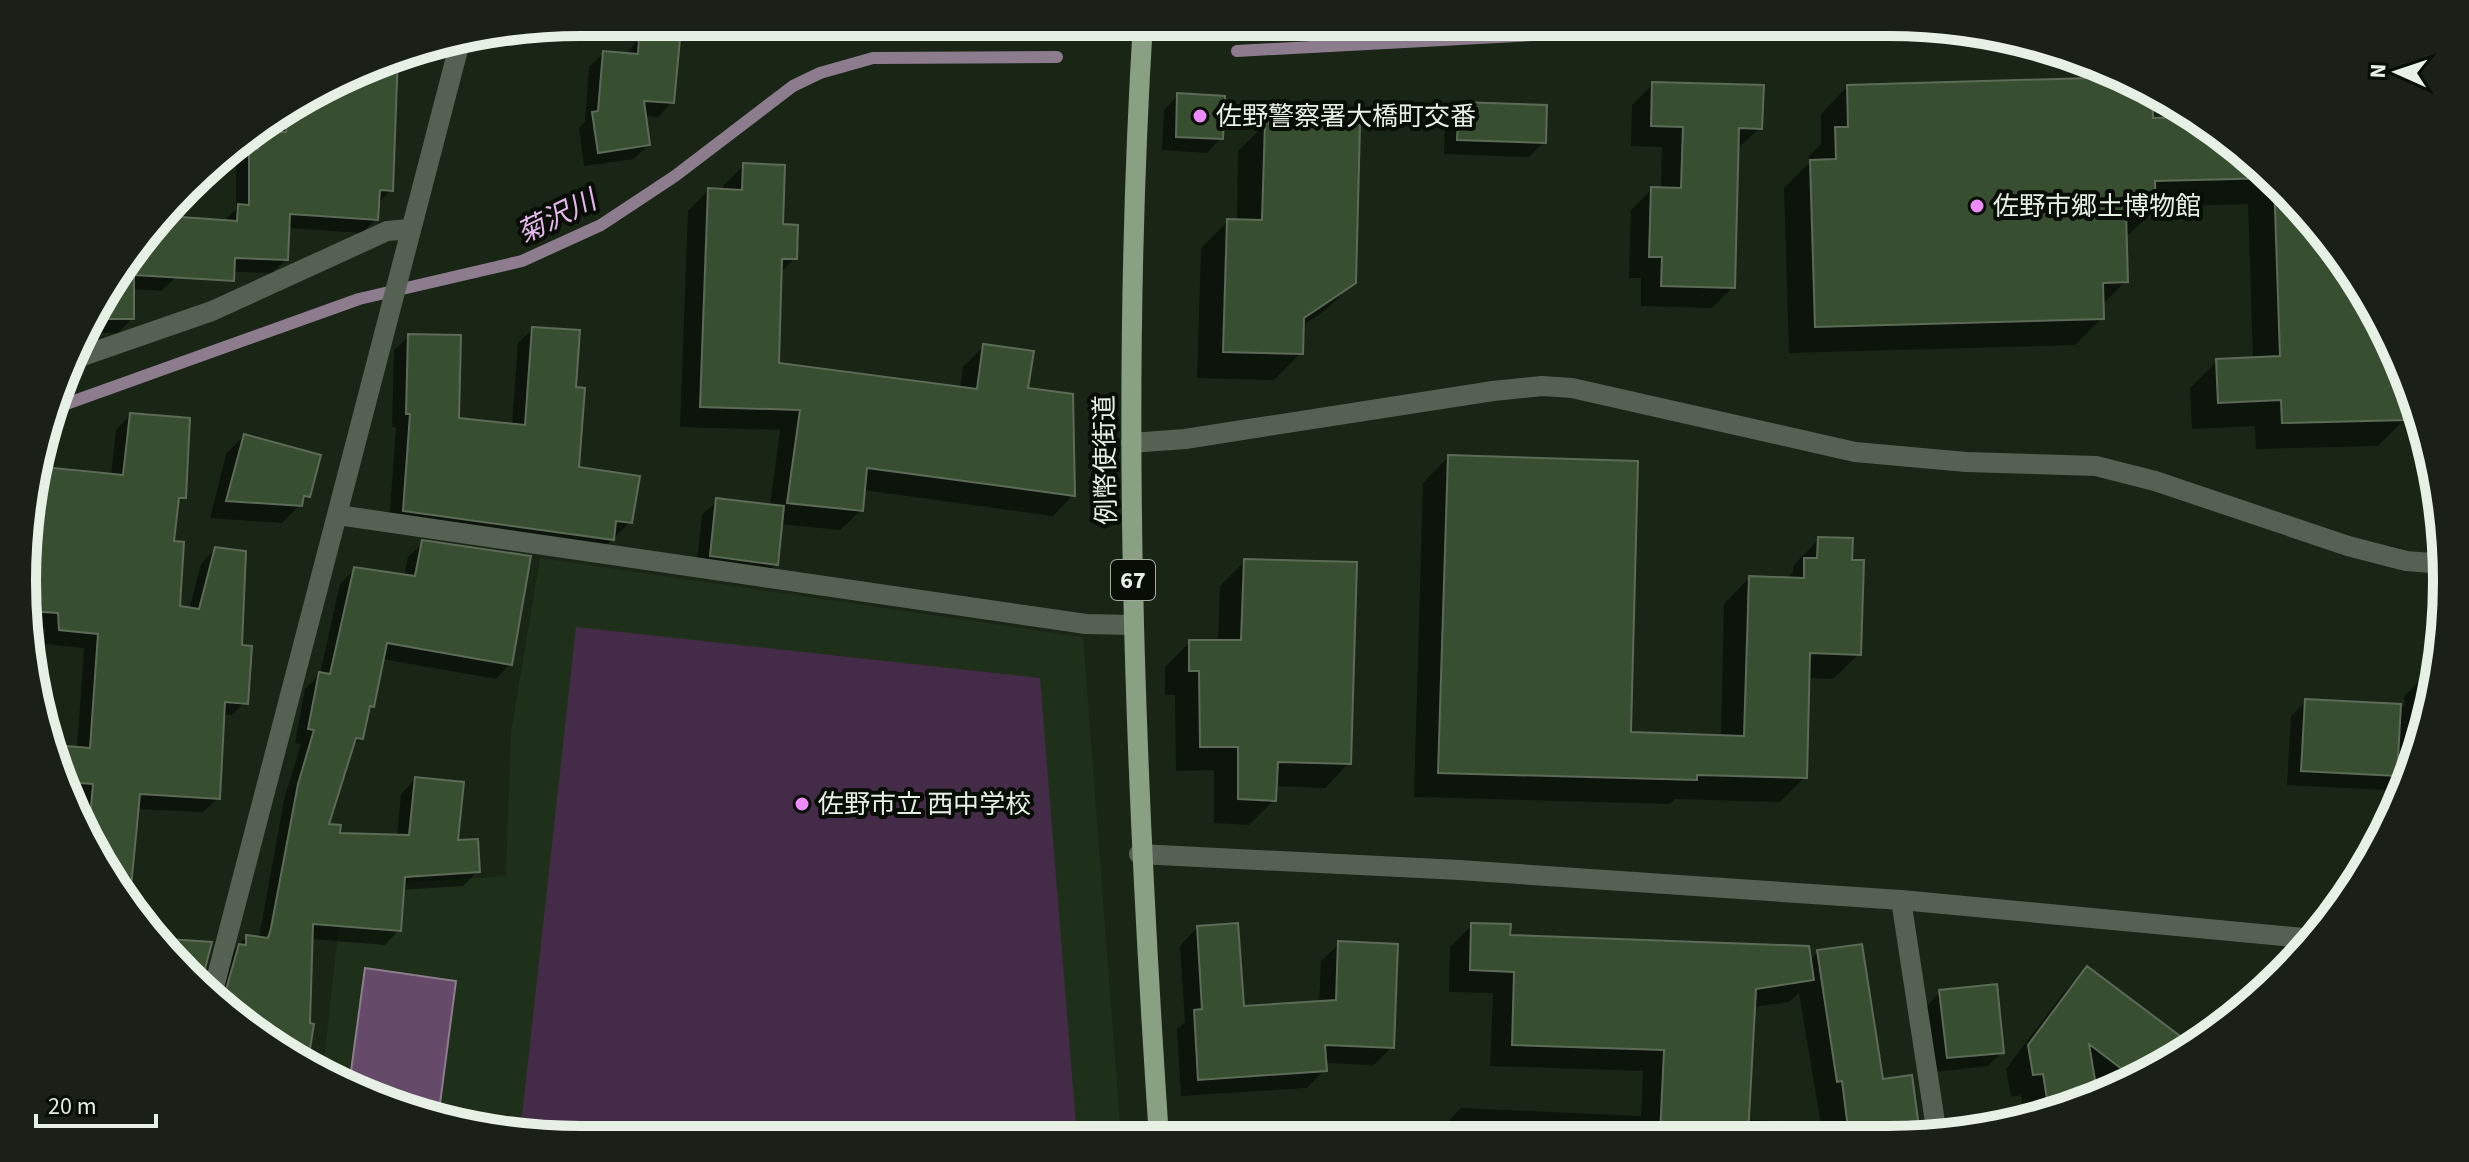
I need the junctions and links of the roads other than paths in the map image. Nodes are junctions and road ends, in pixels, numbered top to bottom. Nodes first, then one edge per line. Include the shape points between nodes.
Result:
1 (1142, 36) edge
2 (458, 50) edge
3 (409, 229) junction
4 (85, 355) edge
5 (1131, 443) junction
6 (338, 515) junction
7 (2433, 563) edge
8 (1133, 625) junction
9 (1139, 854) junction
10 (1901, 900) junction
11 (2300, 938) edge
12 (215, 984) edge
13 (1935, 1124) edge
14 (1158, 1126) edge

1 - 5 main road, 例幣使街道 / 67 via 1130,282
2 - 3 street
3 - 4 street via 387,231 212,311
3 - 6 street
5 - 7 street via 1216,435 1493,391 1572,388 1855,452 2117,470 2348,546
5 - 8 main road, 例幣使街道 / 67
6 - 8 street via 1086,624
6 - 12 street
8 - 9 main road, 例幣使街道 / 67
9 - 10 street
9 - 14 main road, 例幣使街道 / 67
10 - 11 street
10 - 13 street

